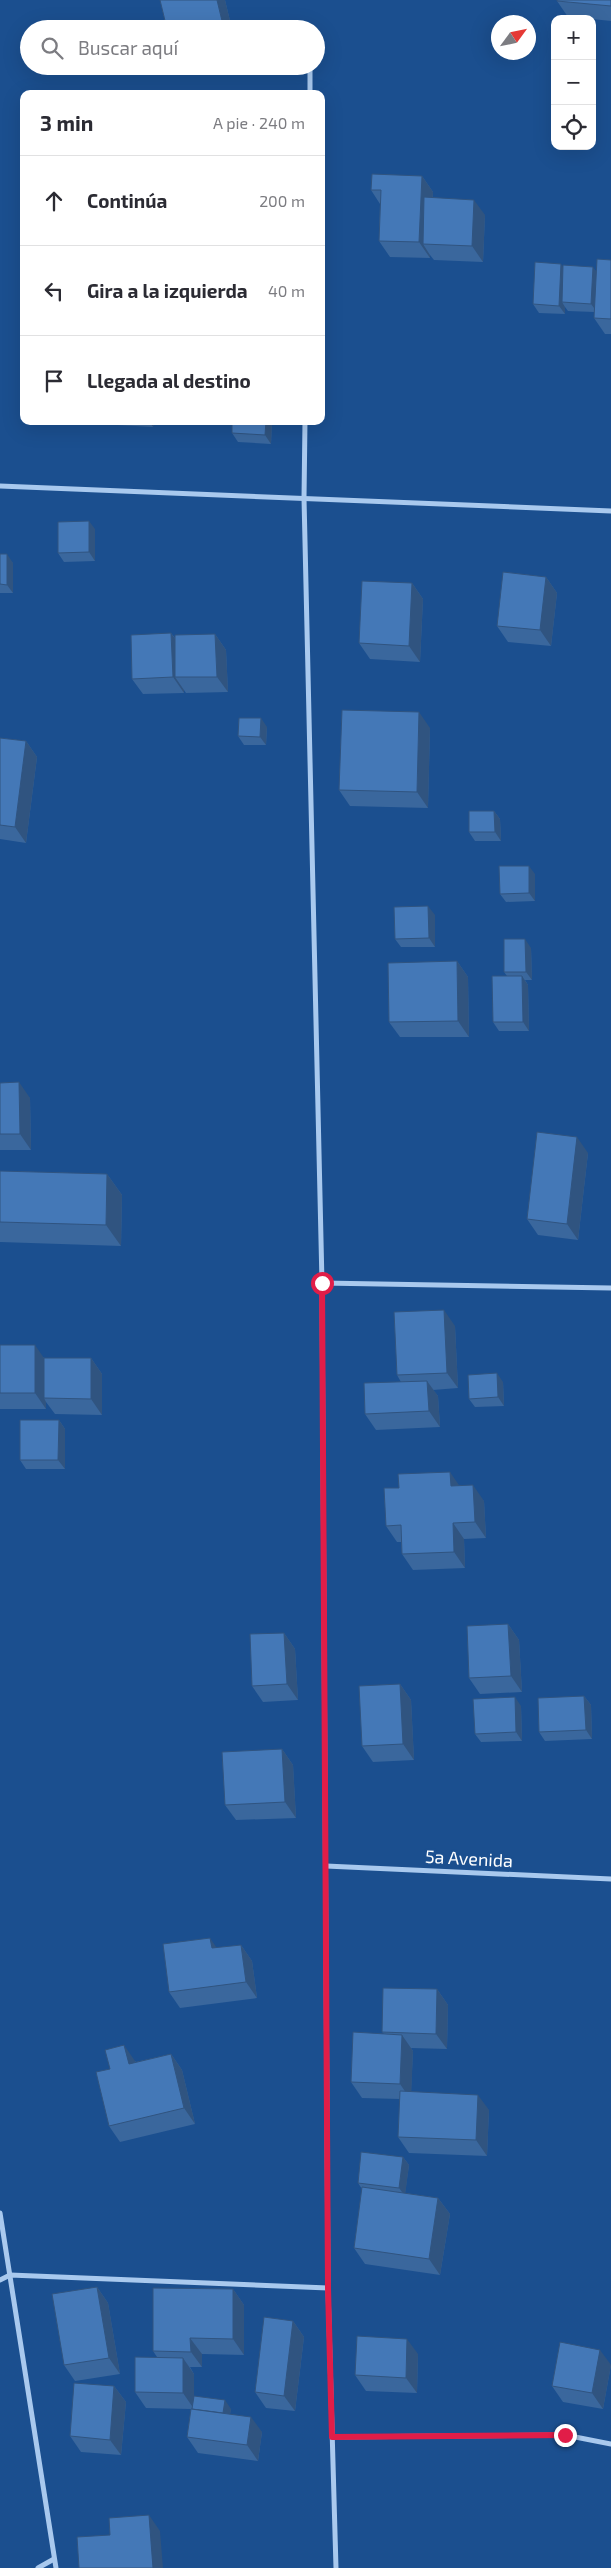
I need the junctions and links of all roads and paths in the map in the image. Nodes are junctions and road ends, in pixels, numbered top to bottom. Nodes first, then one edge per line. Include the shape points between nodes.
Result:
1 (310, 75) edge
2 (310, 90) edge
3 (305, 425) edge
4 (0, 486) edge
5 (304, 498) junction
6 (611, 511) edge
7 (322, 1283) junction
8 (611, 1288) edge
9 (326, 1866) junction
10 (611, 1879) edge
11 (0, 2213) edge
12 (10, 2275) junction
13 (0, 2280) edge
14 (328, 2288) junction
15 (332, 2437) junction
16 (611, 2444) edge
17 (54, 2559) junction
18 (38, 2568) edge
19 (56, 2568) edge
20 (336, 2568) edge

1 - 2 street
3 - 5 street
4 - 5 street
5 - 6 street
5 - 7 street
7 - 8 street
7 - 9 street
9 - 10 street, 5a Avenida
9 - 14 street
11 - 12 street
12 - 13 street
12 - 14 street
12 - 17 street
14 - 15 street
15 - 16 street via 565,2435
15 - 20 street
17 - 18 street
17 - 19 street

